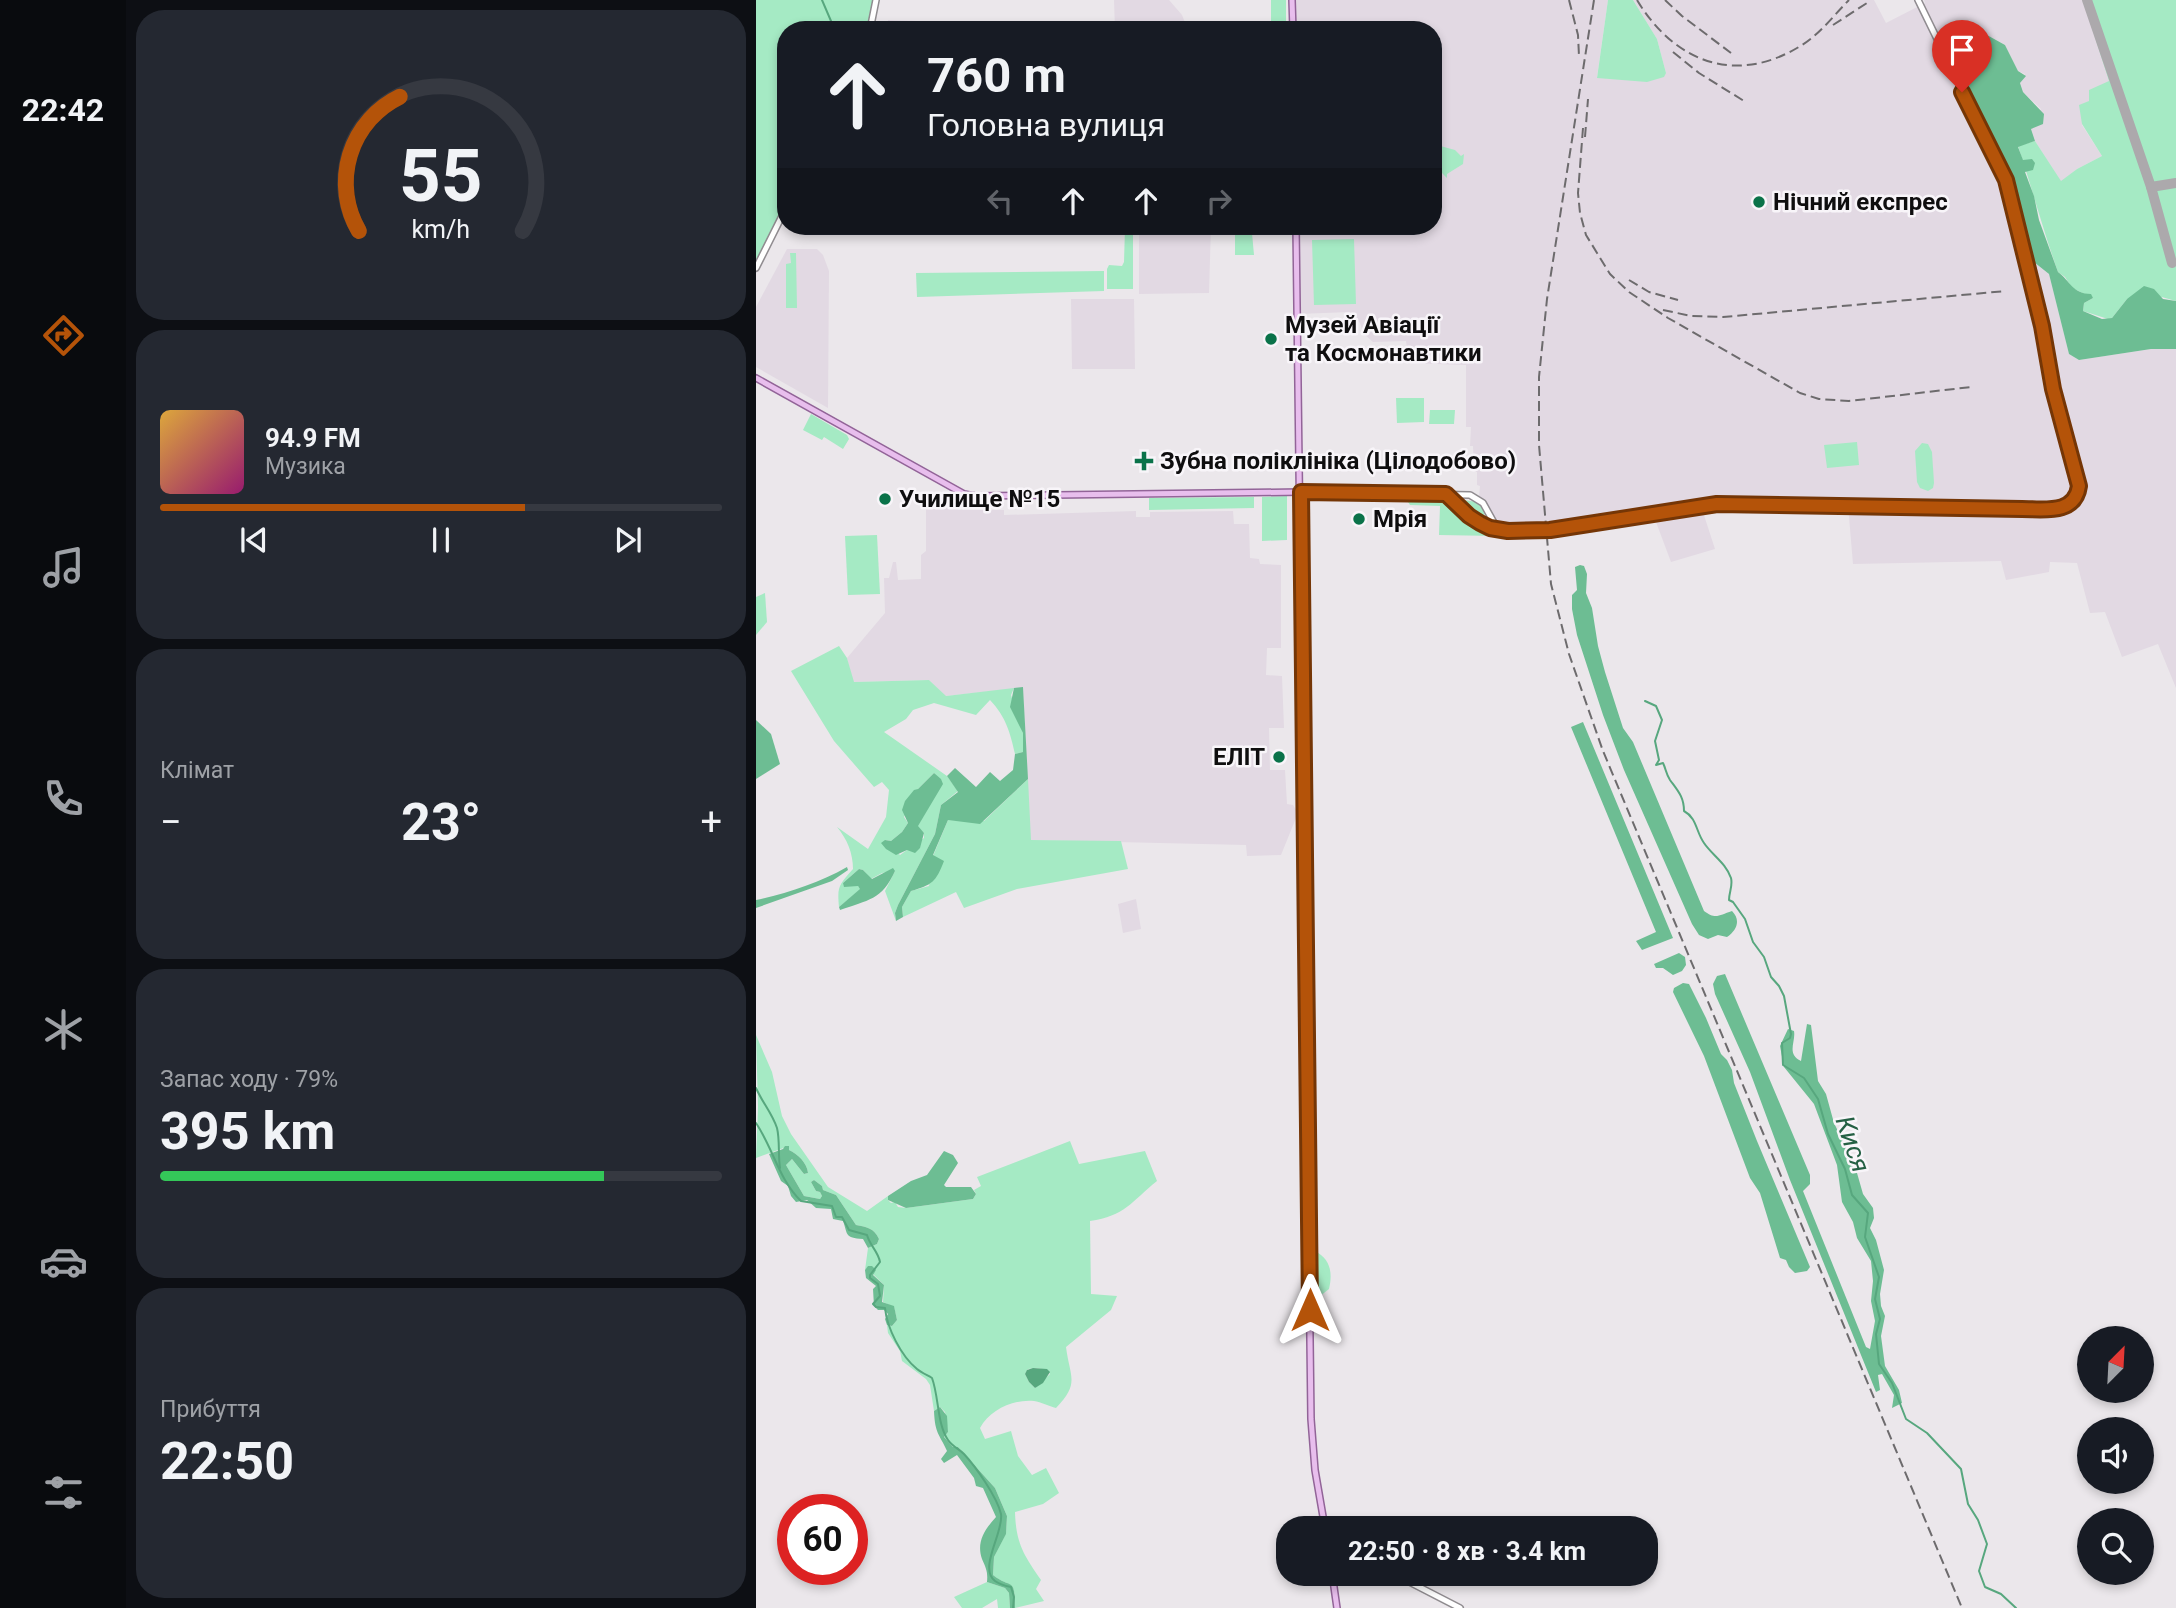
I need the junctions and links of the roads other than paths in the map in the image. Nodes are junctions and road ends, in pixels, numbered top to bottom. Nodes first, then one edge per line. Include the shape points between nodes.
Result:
1 (876, 0) edge
2 (1292, 0) edge
3 (1918, 0) edge
4 (872, 21) edge
5 (1293, 21) edge
6 (777, 226) edge
7 (1297, 235) edge
8 (756, 268) edge
9 (756, 378) edge
10 (1301, 492) junction
11 (1446, 494) junction
12 (1498, 530) junction
13 (1323, 1516) edge
14 (1334, 1586) edge
15 (1417, 1586) edge
16 (1337, 1608) edge
17 (1460, 1608) edge

1 - 4 street
2 - 5 main road
3 - 12 street via 2006,180 2079,486 2071,504 2046,509 1717,504 1550,530
6 - 8 street
7 - 10 main road
9 - 10 main road via 964,494
10 - 11 street
10 - 13 main road via 1311,1419
11 - 12 street via 1469,516
11 - 12 street via 1470,495 1480,501
14 - 16 main road
15 - 17 street

